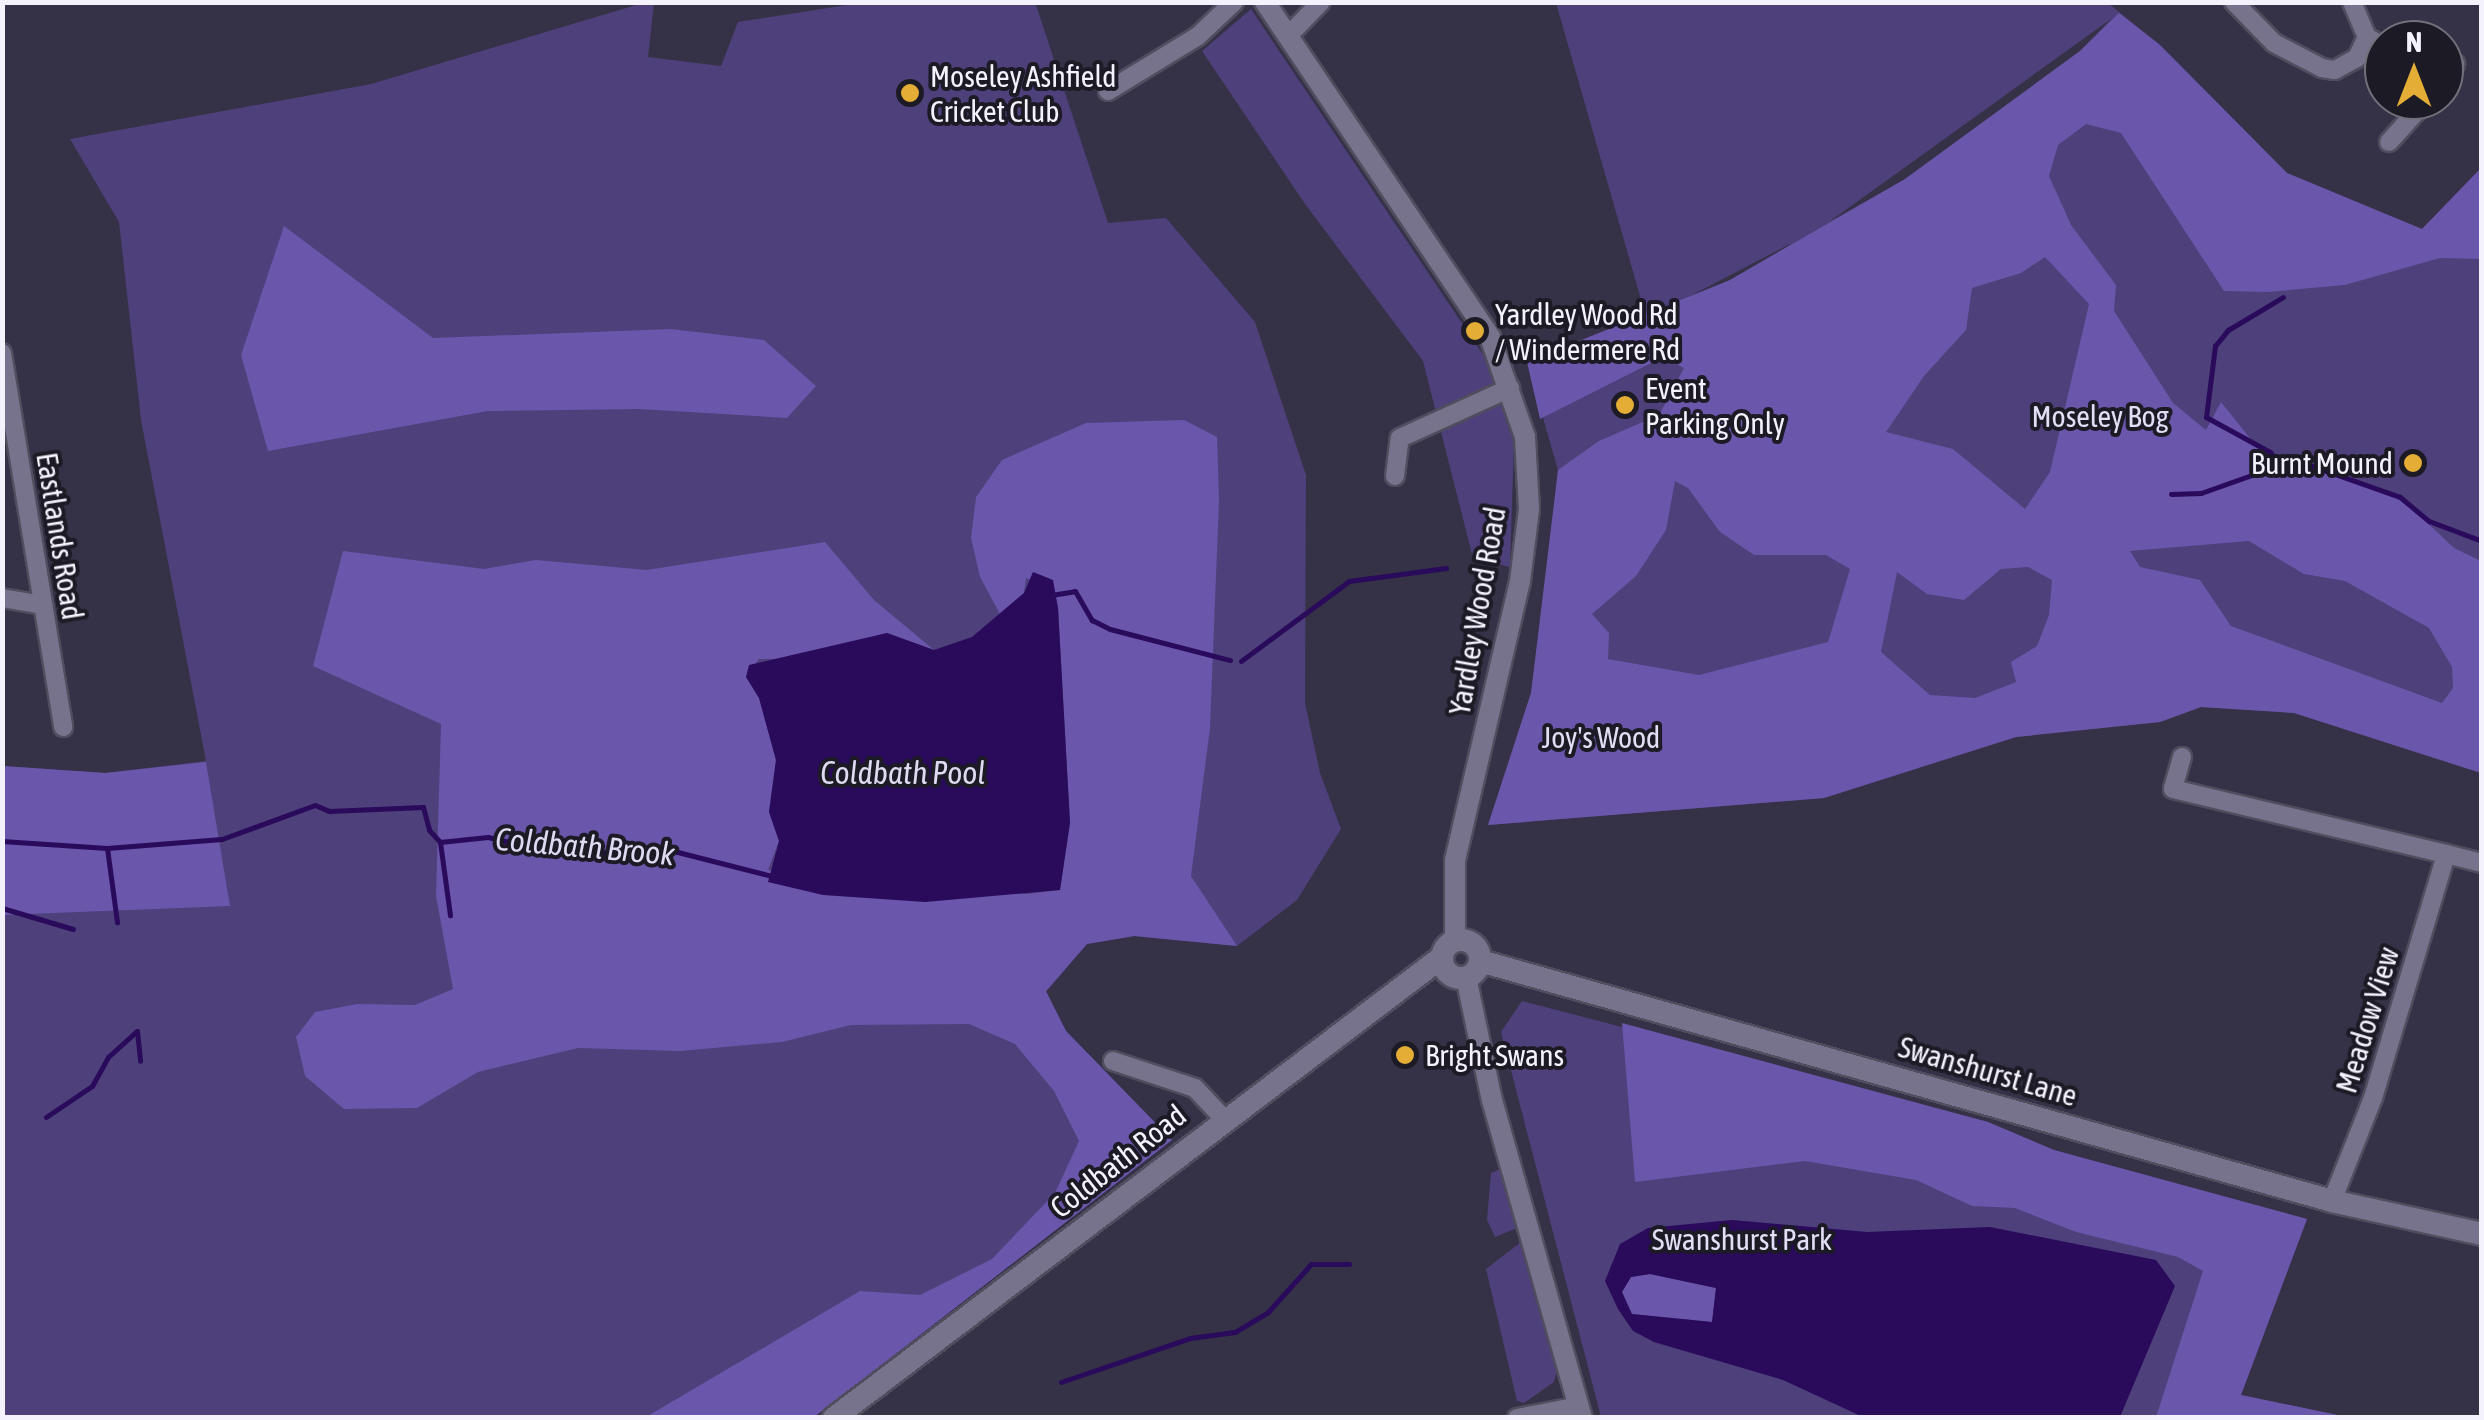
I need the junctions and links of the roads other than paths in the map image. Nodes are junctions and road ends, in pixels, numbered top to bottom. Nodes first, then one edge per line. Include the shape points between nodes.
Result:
1 (1234, 2) edge
2 (1265, 2) edge
3 (1321, 2) edge
4 (2234, 2) edge
5 (2352, 2) edge
6 (2364, 29) edge
7 (1288, 36) junction
8 (2364, 43) edge
9 (1108, 90) dead end
10 (2409, 120) edge
11 (2389, 142) dead end
12 (2, 353) edge
13 (5, 387) edge
14 (1510, 388) junction
15 (1394, 476) dead end
16 (2, 598) edge
17 (42, 605) junction
18 (63, 727) dead end
19 (2182, 757) dead end
20 (2446, 854) junction
21 (2482, 863) edge
22 (1449, 949) junction
23 (1473, 969) junction
24 (1113, 1060) dead end
25 (1224, 1118) junction
26 (2332, 1201) junction
27 (2482, 1234) edge
28 (1581, 1412) edge
29 (1541, 1415) edge
30 (834, 1418) edge
31 (1517, 1418) edge

1 - 9 street via 1198,36
2 - 7 street, Yardley Wood Road
3 - 7 street
4 - 8 street via 2274,43 2322,68 2357,58
5 - 6 street
7 - 14 street, Yardley Wood Road via 1490,337
10 - 11 street
12 - 13 street, Eastlands Road
13 - 17 street, Eastlands Road
14 - 15 street via 1400,438
14 - 22 street, Yardley Wood Road via 1525,437 1529,510 1500,677 1456,861
16 - 17 street
17 - 18 street, Eastlands Road
19 - 20 street via 2173,788
20 - 21 street
20 - 26 street, Meadow View via 2374,1098
22 - 23 main road via 1471,944
22 - 23 main road via 1448,973
22 - 25 main road, Coldbath Road
23 - 26 main road, Swanshurst Lane
23 - 28 street via 1492,1100
24 - 25 street via 1195,1088
25 - 30 main road, Coldbath Road
26 - 27 main road, Swanshurst Lane
28 - 29 street
29 - 31 street

